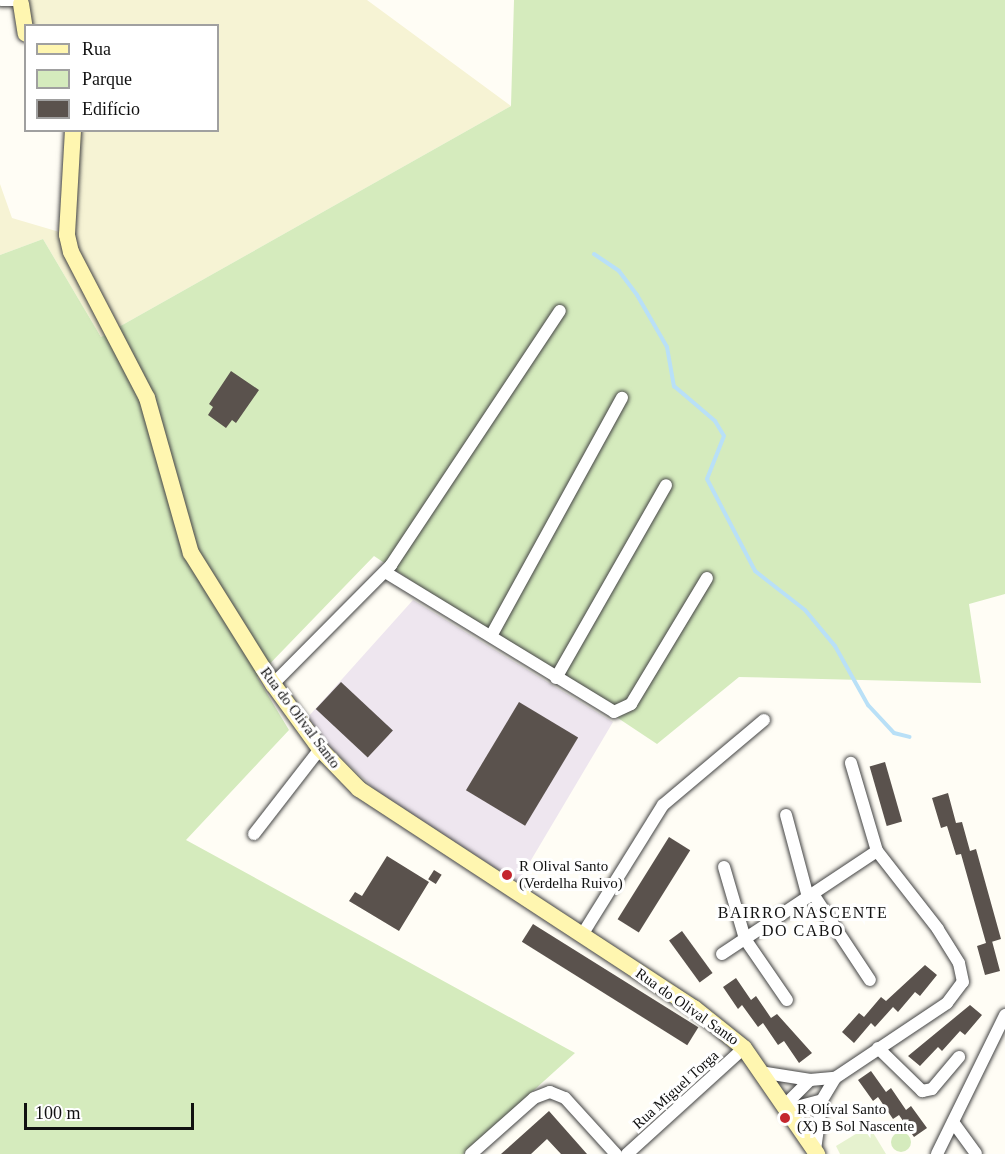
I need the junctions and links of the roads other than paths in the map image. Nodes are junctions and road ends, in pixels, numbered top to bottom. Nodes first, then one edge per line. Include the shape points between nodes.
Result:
1 (1, 0) edge
2 (22, 2) edge
3 (25, 24) edge
4 (73, 132) edge
5 (560, 311) dead end
6 (622, 398) dead end
7 (666, 485) dead end
8 (385, 572) junction
9 (707, 578) dead end
10 (491, 636) junction
11 (556, 678) junction
12 (273, 684) junction
13 (764, 720) dead end
14 (320, 748) junction
15 (851, 764) dead end
16 (786, 815) dead end
17 (254, 834) dead end
18 (877, 851) junction
19 (724, 867) dead end
20 (811, 895) junction
21 (582, 935) junction
22 (745, 939) junction
23 (722, 954) dead end
24 (870, 980) dead end
25 (787, 1000) dead end
26 (1005, 1015) edge
27 (744, 1048) junction
28 (878, 1048) junction
29 (959, 1057) dead end
30 (766, 1073) junction
31 (835, 1078) junction
32 (810, 1080) junction
33 (822, 1100) junction
34 (788, 1106) junction
35 (953, 1122) junction
36 (816, 1152) edge
37 (471, 1154) edge
38 (616, 1154) edge
39 (627, 1154) edge
40 (937, 1154) edge
41 (976, 1154) edge

1 - 2 street
2 - 3 street
4 - 12 street, Rua do Olival Santo via 66,235 147,398 191,553
5 - 8 street
6 - 10 street
7 - 11 street
8 - 10 street
8 - 12 street
9 - 11 street via 623,711 604,708
10 - 11 street
12 - 14 street, Rua do Olival Santo
13 - 21 street via 663,805
14 - 17 street
14 - 21 street, Rua do Olival Santo via 359,789
15 - 18 street
16 - 20 street
18 - 20 street
18 - 28 street via 938,929 959,963 963,982 947,1003
19 - 22 street
20 - 22 street
20 - 24 street
21 - 27 street, Rua do Olival Santo
22 - 23 street
22 - 25 street
26 - 35 street
27 - 30 street, Rua do Olival Santo
27 - 39 street, Rua Miguel Torga
28 - 29 street via 922,1091 933,1089
28 - 31 street
30 - 32 street
30 - 34 street, Rua do Olival Santo
31 - 32 street
31 - 33 street
32 - 34 street
33 - 34 street
33 - 36 street
34 - 36 street, Rua do Olival Santo
35 - 40 street
35 - 41 street
37 - 38 street via 534,1098 550,1092 565,1098

